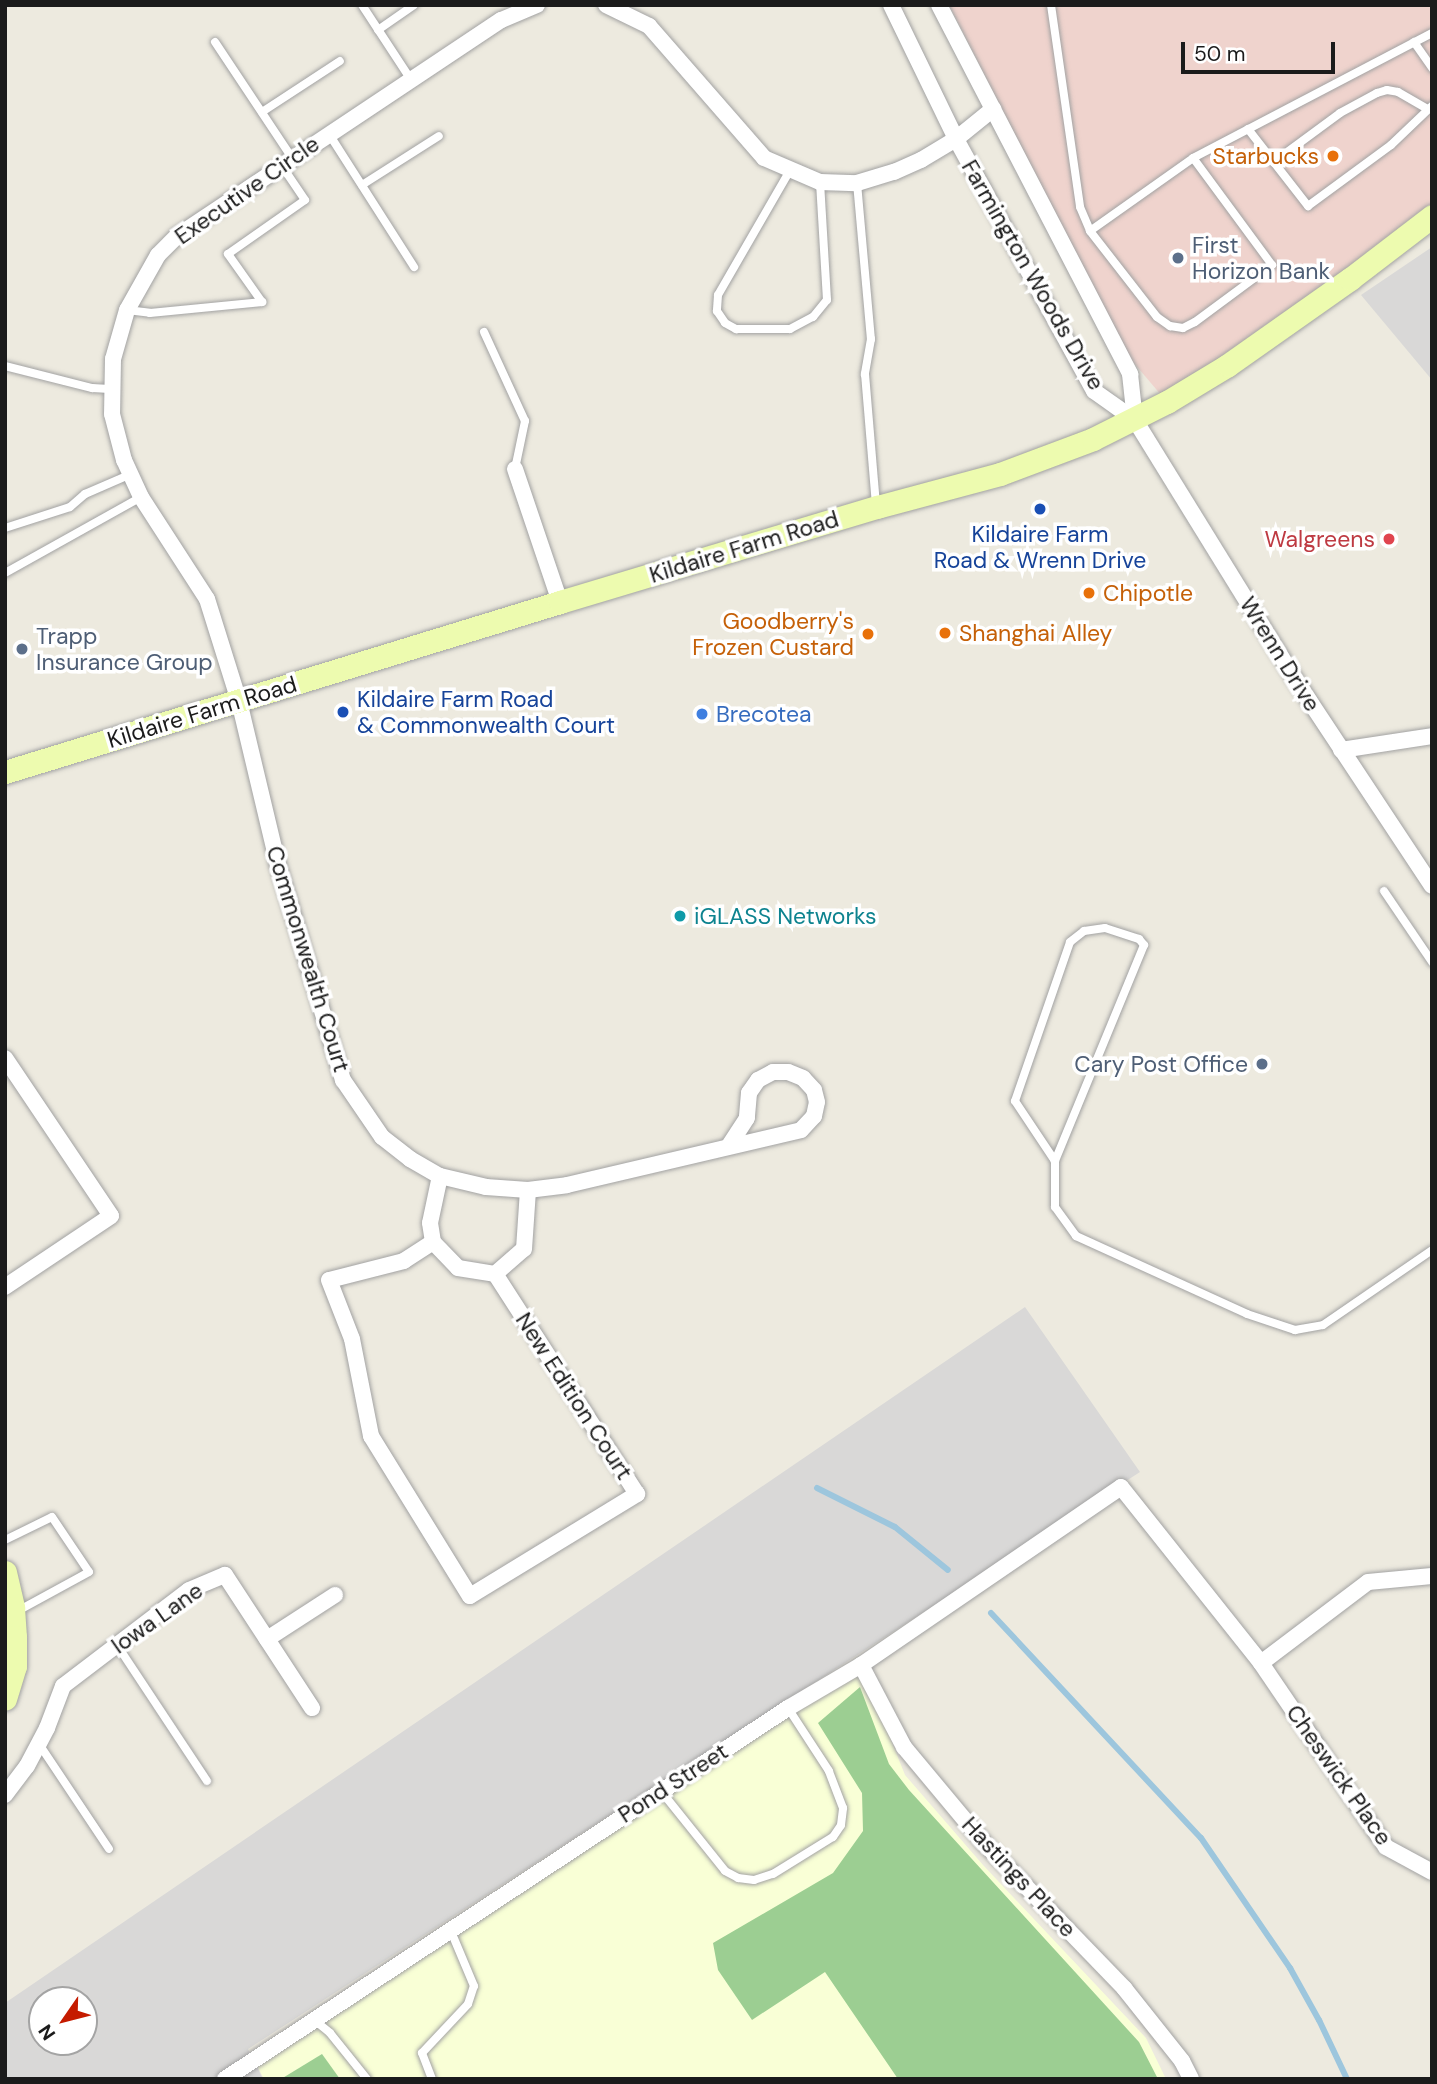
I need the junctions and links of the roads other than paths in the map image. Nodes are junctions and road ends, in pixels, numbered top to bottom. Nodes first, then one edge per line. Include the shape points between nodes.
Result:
1 (362, 5) edge
2 (414, 5) edge
3 (537, 5) edge
4 (606, 5) edge
5 (891, 5) edge
6 (939, 5) edge
7 (1051, 5) edge
8 (378, 30) junction
9 (1432, 33) edge
10 (215, 42) dead end
11 (1414, 42) junction
12 (340, 61) dead end
13 (1432, 68) edge
14 (411, 80) junction
15 (1430, 108) edge
16 (993, 109) junction
17 (262, 112) junction
18 (1248, 129) junction
19 (329, 134) junction
20 (439, 136) dead end
21 (956, 139) junction
22 (1193, 158) junction
23 (287, 162) junction
24 (1275, 162) junction
25 (789, 172) junction
26 (820, 182) junction
27 (857, 183) junction
28 (362, 185) junction
29 (1432, 216) edge
30 (1090, 231) junction
31 (414, 267) dead end
32 (127, 310) junction
33 (484, 332) dead end
34 (5, 366) edge
35 (110, 389) junction
36 (1135, 419) junction
37 (515, 469) joint
38 (131, 474) junction
39 (141, 497) junction
40 (877, 507) junction
41 (5, 528) edge
42 (5, 573) edge
43 (560, 602) junction
44 (239, 701) junction
45 (1432, 736) edge
46 (1341, 750) junction
47 (5, 772) edge
48 (1432, 886) edge
49 (1384, 891) dead end
50 (1432, 962) edge
51 (5, 1058) edge
52 (729, 1146) junction
53 (1055, 1161) junction
54 (440, 1176) junction
55 (527, 1190) junction
56 (433, 1242) junction
57 (1432, 1250) edge
58 (495, 1274) junction
59 (5, 1287) edge
60 (1121, 1487) joint
61 (5, 1540) edge
62 (5, 1573) edge
63 (1432, 1576) edge
64 (335, 1595) dead end
65 (14, 1614) junction
66 (267, 1639) junction
67 (117, 1645) junction
68 (1261, 1663) junction
69 (861, 1665) junction
70 (5, 1699) edge
71 (312, 1708) dead end
72 (788, 1708) junction
73 (39, 1744) junction
74 (206, 1781) dead end
75 (661, 1791) junction
76 (5, 1795) edge
77 (109, 1849) dead end
78 (1432, 1872) edge
79 (450, 1929) junction
80 (313, 2019) junction
81 (225, 2079) edge
82 (366, 2079) edge
83 (432, 2079) edge
84 (1191, 2079) edge

1 - 8 lane
2 - 8 lane
3 - 14 street, Executive Circle via 501,20
4 - 25 street via 649,26 751,146
5 - 21 street, Farmington Woods Drive
6 - 16 street, Farmington Woods Drive
7 - 30 lane via 1080,206
8 - 14 lane
9 - 11 lane
10 - 17 lane
11 - 13 lane
11 - 18 lane
12 - 17 lane
14 - 19 street, Executive Circle
15 - 24 lane via 1398,92 1377,93 1340,113
15 - 24 lane via 1391,145 1308,205
16 - 21 street
16 - 36 street, Farmington Woods Drive via 1129,374
17 - 23 lane
18 - 22 lane
18 - 24 lane
19 - 23 street, Executive Circle
19 - 28 lane
20 - 28 lane
21 - 27 street via 912,164
21 - 36 street, Farmington Woods Drive via 1094,391
22 - 30 lane
22 - 30 lane via 1272,265 1195,322 1182,328 1157,317
23 - 32 street, Executive Circle via 177,236 158,256
23 - 32 lane via 305,200 228,254 262,302 150,313
25 - 26 street
25 - 26 lane via 718,295 717,311 736,329 790,329 813,317 827,300
26 - 27 street
27 - 40 lane via 871,339 865,374 868,434
28 - 31 lane
29 - 36 main road, Kildaire Farm Road via 1280,330
32 - 35 street, Executive Circle
33 - 37 lane via 526,421
34 - 35 lane
35 - 38 street, Executive Circle via 117,438
36 - 40 main road, Kildaire Farm Road via 1000,474
36 - 46 street, Wrenn Drive
37 - 43 street
38 - 39 street, Executive Circle
38 - 41 lane via 85,494 70,507
39 - 42 lane
39 - 44 street, Executive Circle via 207,599
40 - 43 main road, Kildaire Farm Road
43 - 44 main road, Kildaire Farm Road
44 - 47 main road, Kildaire Farm Road
44 - 54 street, Commonwealth Court via 278,865 343,1080 382,1137
45 - 46 street
46 - 48 street, Wrenn Drive
49 - 50 lane
51 - 59 street via 111,1216
52 - 52 street, Commonwealth Court via 801,1130 814,1116 814,1090 789,1072 773,1072 758,1080 749,1094 747,1118
52 - 55 street, Commonwealth Court via 567,1185
53 - 53 lane via 1015,1101 1070,942 1084,931 1105,928 1139,939 1144,945
53 - 57 lane via 1055,1207 1076,1236 1247,1314 1296,1330 1323,1325
54 - 55 street, Commonwealth Court via 485,1187
54 - 56 street via 430,1223
55 - 58 street via 524,1249
56 - 58 street via 458,1268
56 - 58 street, New Edition Court via 404,1261 329,1280 352,1339 371,1436 470,1596 637,1494
60 - 68 street, Cheswick Place
60 - 69 street, Pond Street
61 - 65 lane via 52,1517 89,1572
62 - 65 main road
63 - 68 street via 1368,1581
64 - 66 street
65 - 70 main road via 15,1666
66 - 67 street, Iowa Lane via 225,1575 189,1590
66 - 71 street, Iowa Lane
67 - 73 street, Iowa Lane via 63,1686
67 - 74 lane
68 - 78 street, Cheswick Place via 1386,1847
69 - 72 street, Pond Street
69 - 84 street, Hastings Place via 904,1747 984,1843 1124,1988
72 - 75 street, Pond Street
72 - 75 lane via 829,1771 843,1808 841,1825 833,1837 773,1874 754,1880 738,1878 725,1871
73 - 76 street, Iowa Lane
73 - 77 lane
75 - 79 street, Pond Street
79 - 80 street, Pond Street
79 - 83 lane via 474,1986 468,2004 422,2053
80 - 81 street, Pond Street
80 - 82 lane

